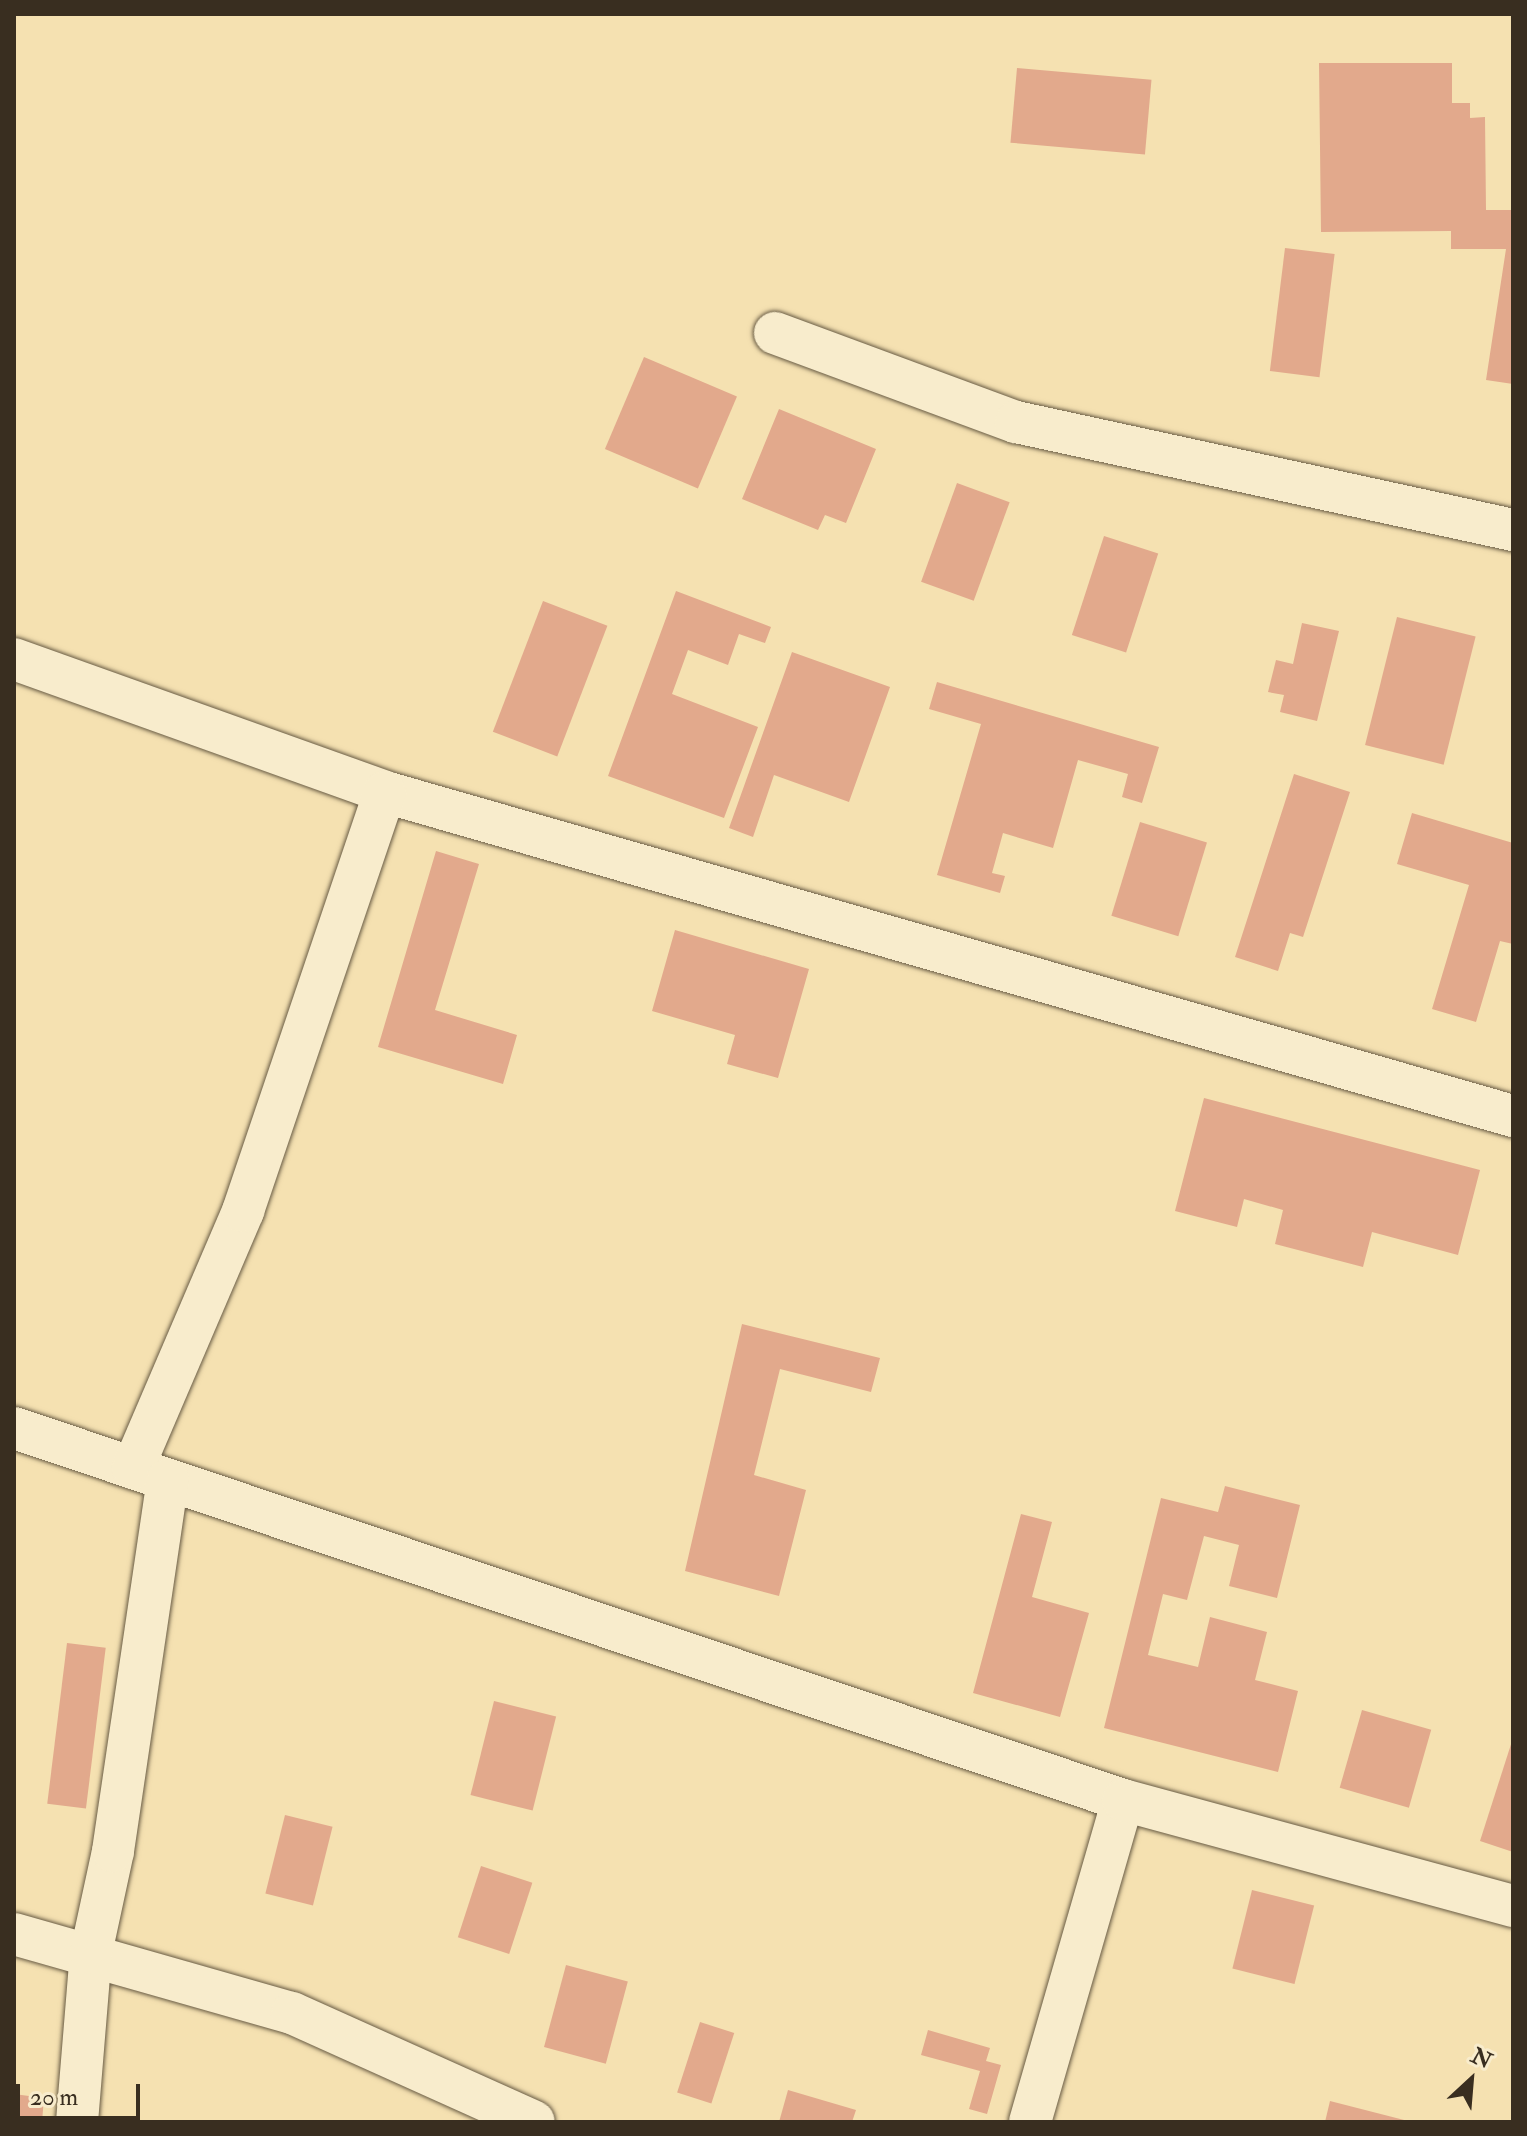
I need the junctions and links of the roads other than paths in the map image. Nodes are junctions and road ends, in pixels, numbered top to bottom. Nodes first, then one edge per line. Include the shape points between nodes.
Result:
1 (775, 333) dead end
2 (1513, 530) edge
3 (14, 659) edge
4 (385, 792) junction
5 (1513, 1116) edge
6 (14, 1428) edge
7 (150, 1474) junction
8 (1123, 1800) junction
9 (1513, 1906) edge
10 (14, 1934) edge
11 (91, 1953) junction
12 (519, 2119) edge
13 (77, 2122) edge
14 (1030, 2122) edge

1 - 2 street via 1016,422
3 - 4 street
4 - 5 street
4 - 7 street
6 - 7 street
7 - 8 street
7 - 11 street via 113,1851
8 - 9 street
8 - 14 street
10 - 11 street
11 - 12 street via 292,2013
11 - 13 street

